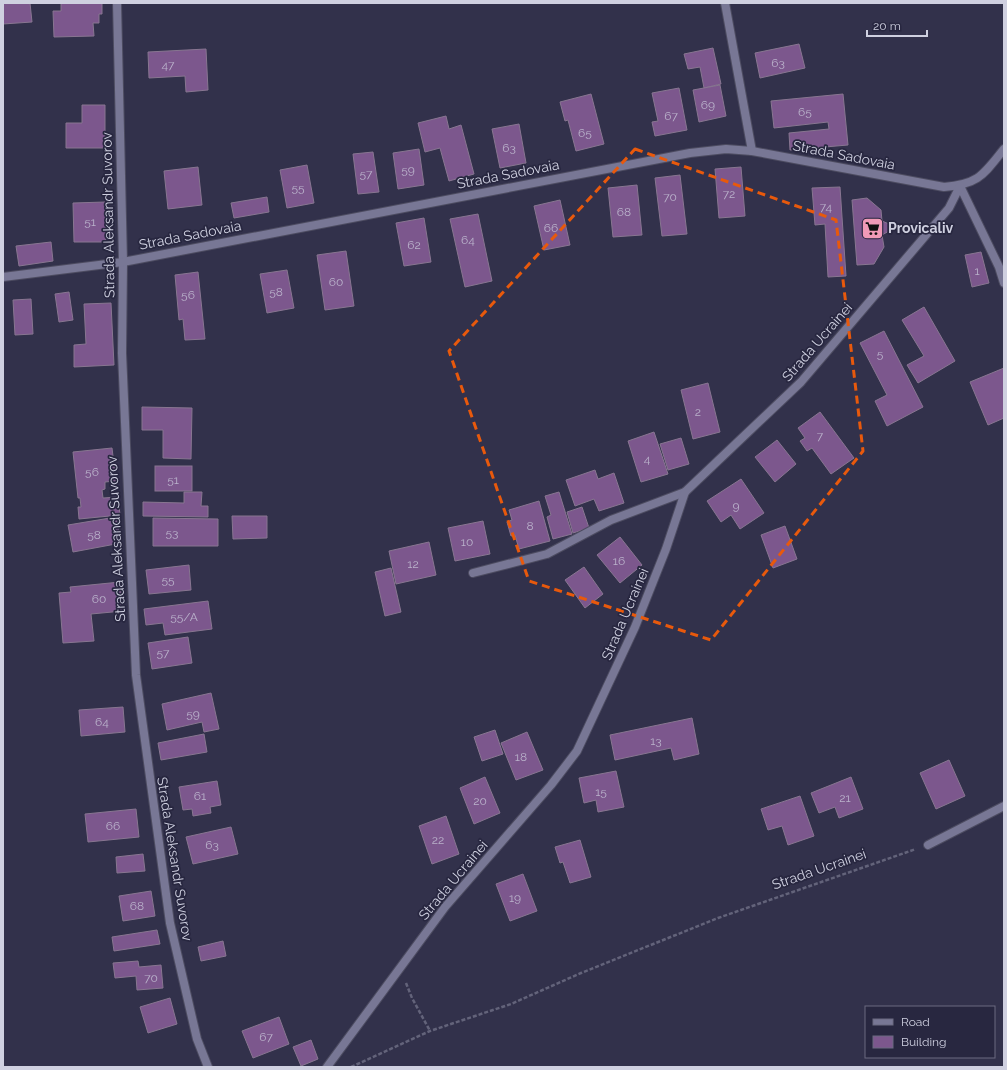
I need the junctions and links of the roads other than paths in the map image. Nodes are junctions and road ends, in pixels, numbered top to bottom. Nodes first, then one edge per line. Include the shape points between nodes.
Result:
1 (117, 3) edge
2 (725, 3) edge
3 (1004, 148) edge
4 (752, 150) junction
5 (960, 186) junction
6 (123, 262) junction
7 (3, 277) edge
8 (1004, 283) edge
9 (685, 492) junction
10 (473, 573) dead end
11 (1004, 806) edge
12 (928, 845) road end
13 (208, 1067) edge
14 (327, 1067) edge

1 - 6 street, Strada Aleksandr Suvorov
2 - 4 street
3 - 5 street, Strada Sadovaia via 975,182
4 - 5 street, Strada Sadovaia via 944,187
4 - 6 street, Strada Sadovaia via 726,149 690,153
5 - 8 street via 999,267
5 - 9 street, Strada Ucrainei via 950,208 801,382
6 - 7 street, Strada Sadovaia
6 - 13 street, Strada Aleksandr Suvorov via 122,353 136,675 170,923 197,1039
9 - 10 street via 611,520 547,554
9 - 14 street, Strada Ucrainei via 635,627 577,752 445,907
11 - 12 street

